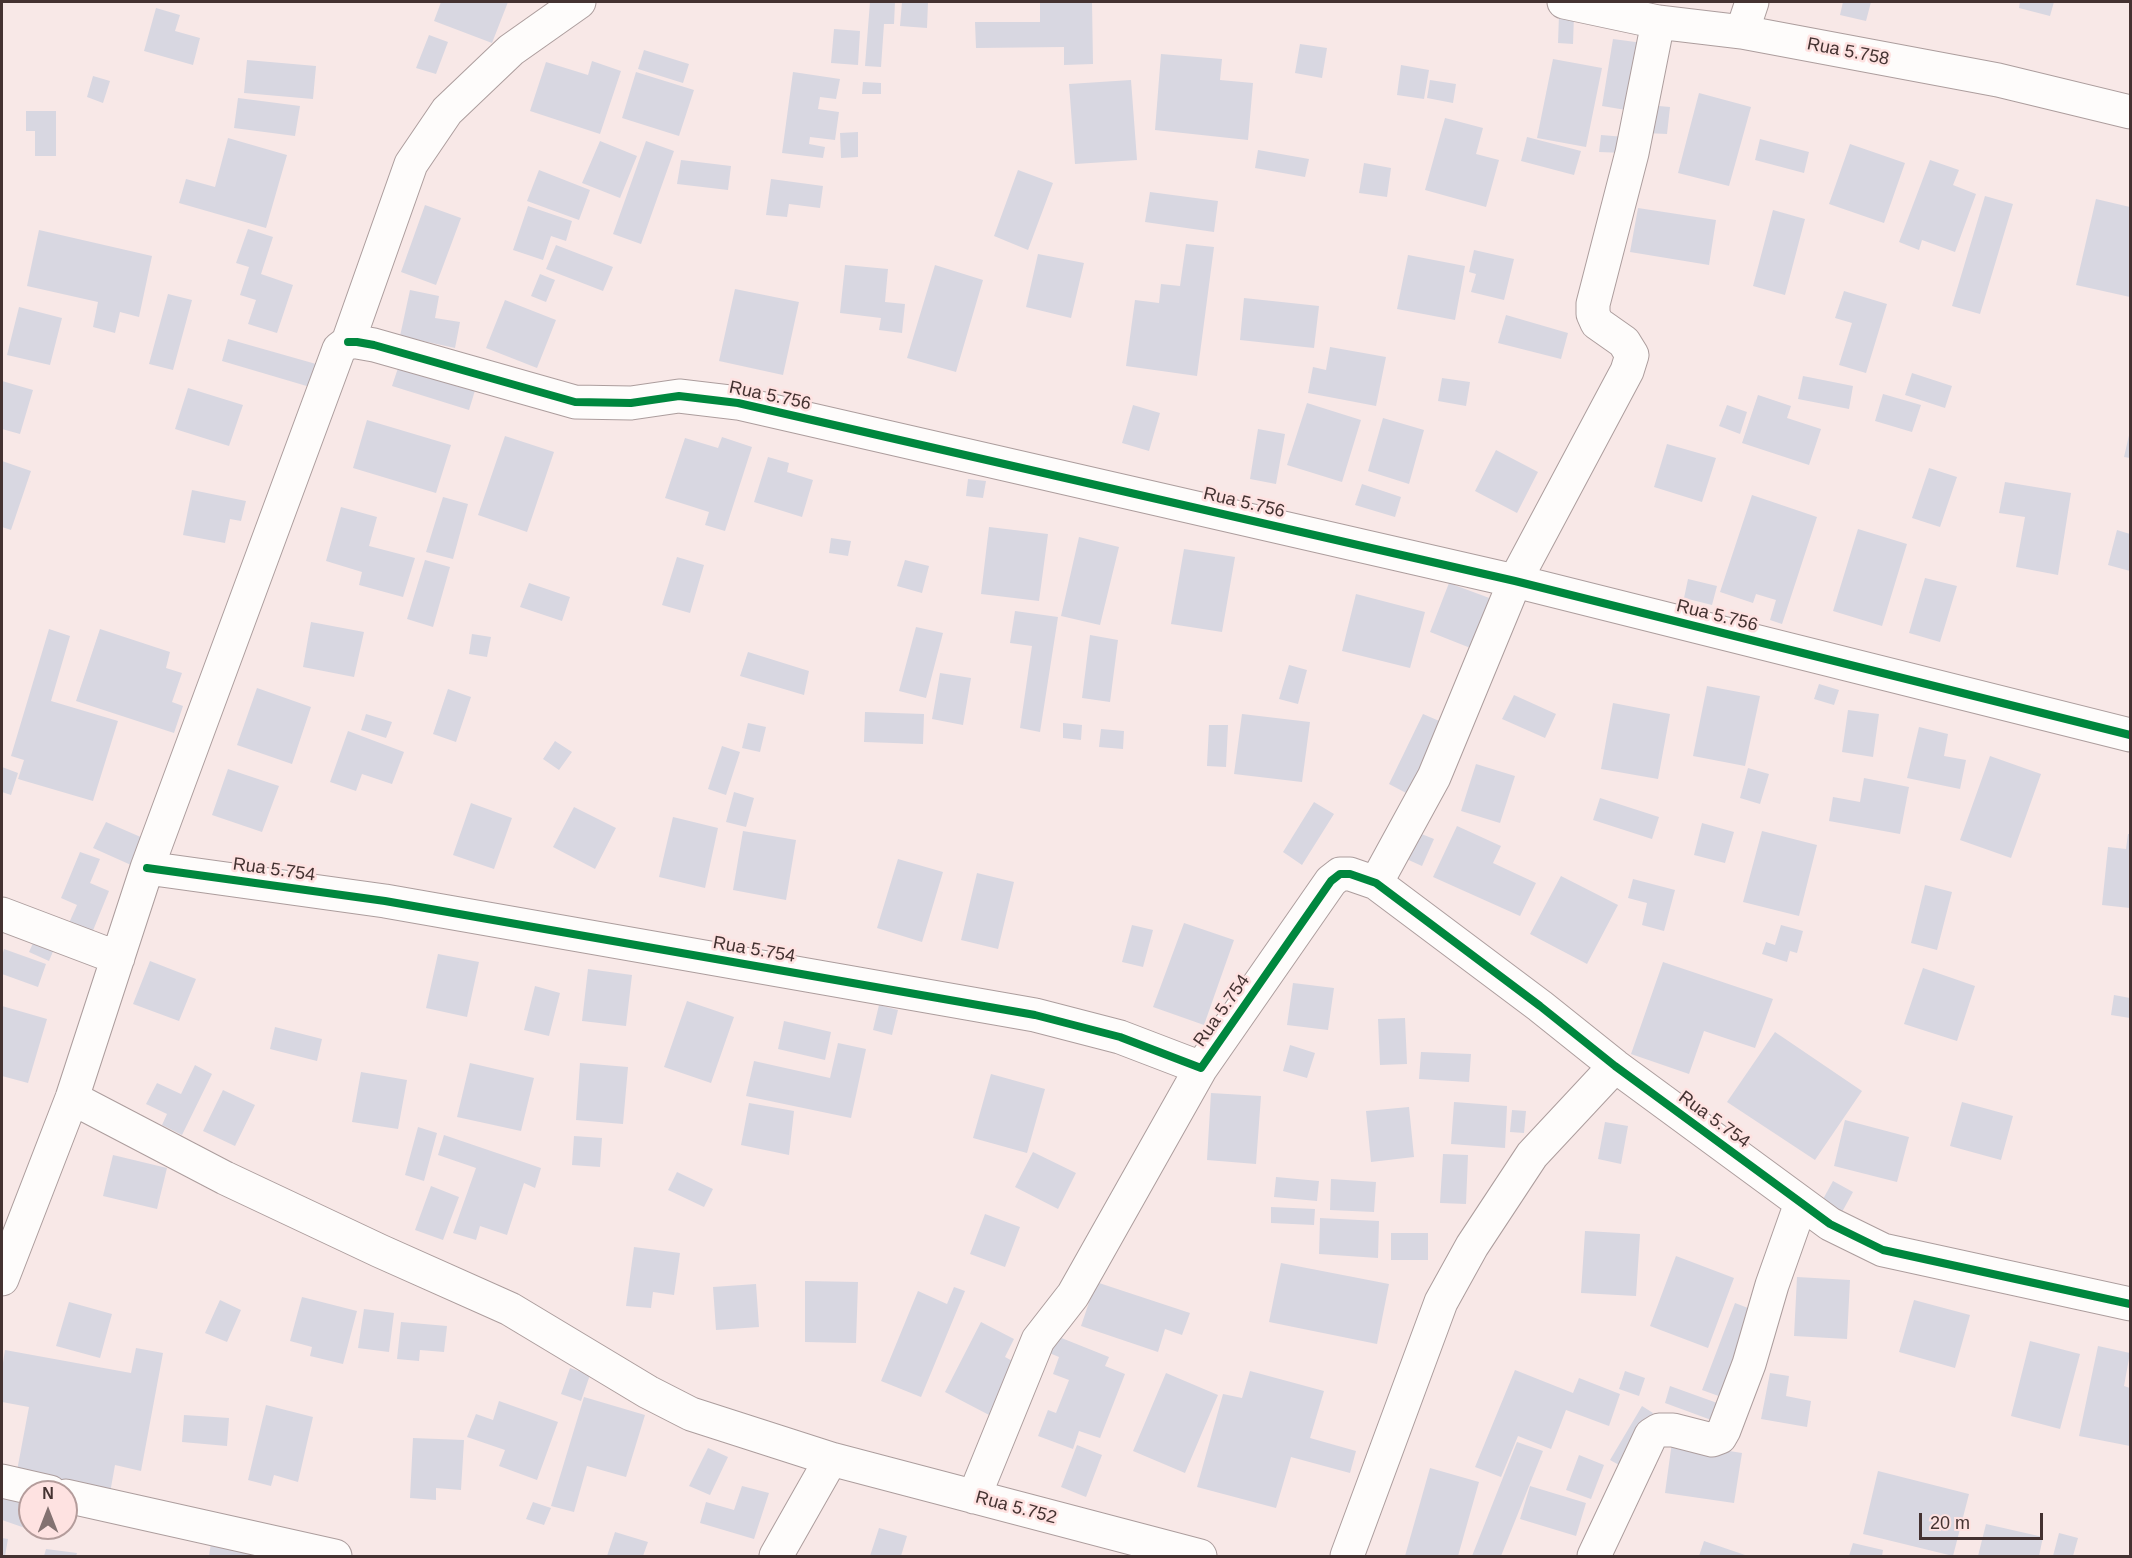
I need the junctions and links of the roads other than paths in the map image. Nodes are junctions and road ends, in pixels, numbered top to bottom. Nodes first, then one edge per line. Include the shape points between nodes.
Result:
1 (579, 2) edge
2 (1564, 2) edge
3 (1747, 17) edge
4 (1658, 22) junction
5 (2130, 112) edge
6 (348, 342) junction
7 (1515, 580) junction
8 (2130, 735) edge
9 (147, 868) junction
10 (1376, 883) junction
11 (2, 914) edge
12 (118, 958) junction
13 (1615, 1066) junction
14 (1201, 1068) junction
15 (72, 1098) junction
16 (1801, 1203) junction
17 (2, 1279) edge
18 (2130, 1304) edge
19 (831, 1459) junction
20 (2, 1481) edge
21 (18, 1485) edge
22 (974, 1497) junction
23 (78, 1499) edge
24 (335, 1557) edge
25 (776, 1557) edge
26 (1200, 1557) edge
27 (1347, 1557) edge
28 (1594, 1557) edge

1 - 6 street via 511,50 447,111 411,164
2 - 4 street, Rua 5.758
3 - 4 street, Rua 5.758
3 - 5 street, Rua 5.758
4 - 7 street via 1632,153 1593,304 1597,323 1624,342 1632,355
6 - 7 street, Rua 5.756 via 374,345 575,402 632,403 679,396 738,403
6 - 9 street via 339,349
7 - 8 street, Rua 5.756
7 - 10 street via 1434,777
9 - 12 street
9 - 14 street, Rua 5.754 via 385,901 1035,1015 1120,1036
10 - 13 street, Rua 5.754
10 - 14 street, Rua 5.754 via 1350,874 1340,874 1331,881
11 - 12 street
12 - 15 street
13 - 16 street, Rua 5.754
13 - 27 street via 1532,1155 1472,1246 1441,1302
14 - 22 street via 1073,1295 1038,1340
15 - 17 street
15 - 19 street, Rua 5.752 via 225,1178 510,1309 691,1414
16 - 18 street, Rua 5.754 via 1830,1224 1883,1250
16 - 28 street via 1749,1364 1720,1437 1712,1440 1673,1430 1659,1430 1651,1435
19 - 22 street, Rua 5.752
19 - 25 street
20 - 21 street
22 - 26 street, Rua 5.752
23 - 24 street

